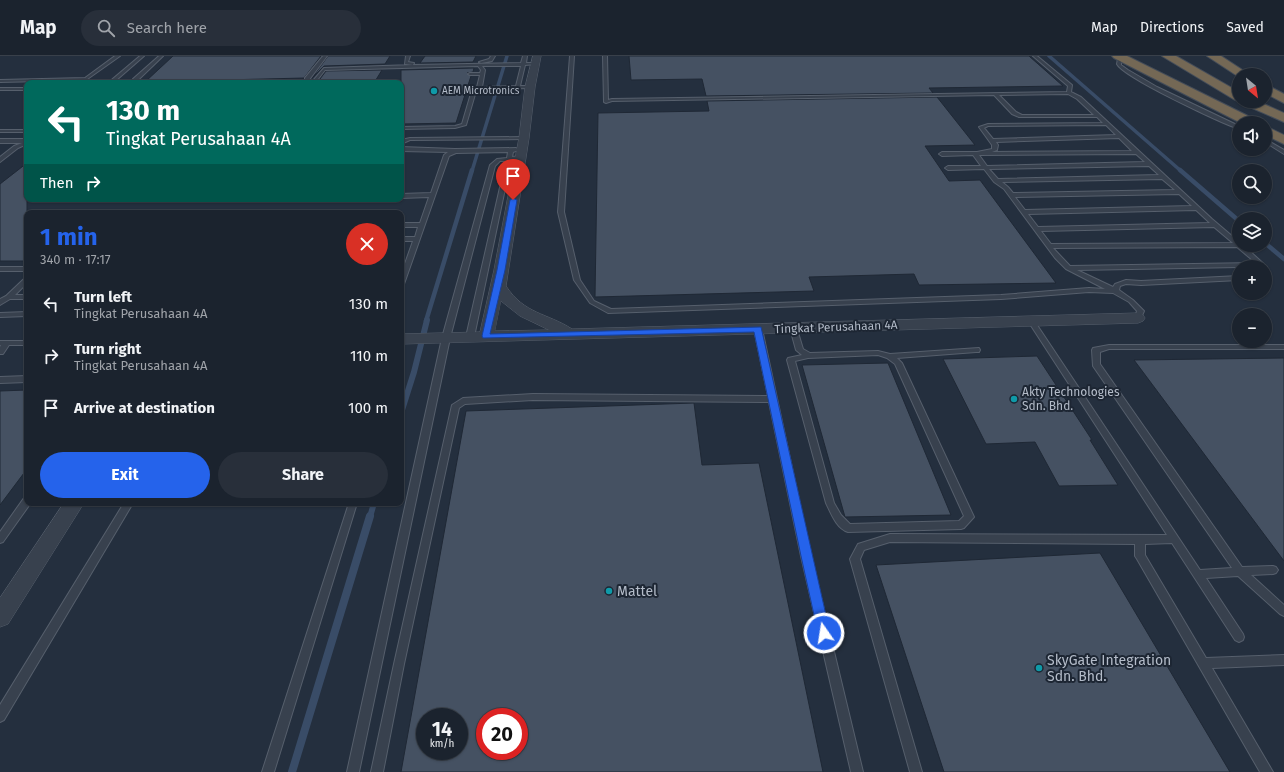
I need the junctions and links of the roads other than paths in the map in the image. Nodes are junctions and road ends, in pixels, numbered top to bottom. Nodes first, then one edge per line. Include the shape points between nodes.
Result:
1 (118, 56) edge
2 (142, 56) edge
3 (325, 56) edge
4 (408, 56) edge
5 (493, 56) edge
6 (525, 56) edge
7 (572, 56) edge
8 (605, 56) edge
9 (1035, 56) edge
10 (1168, 56) edge
11 (1191, 56) edge
12 (1119, 57) edge
13 (1215, 57) edge
14 (159, 58) edge
15 (167, 59) dead end
16 (536, 60) edge
17 (406, 63) junction
18 (365, 64) dead end
19 (522, 65) junction
20 (480, 66) junction
21 (127, 68) junction
22 (134, 68) dead end
23 (141, 68) dead end
24 (148, 68) junction
25 (1233, 68) edge
26 (470, 74) dead end
27 (482, 74) junction
28 (86, 80) edge
29 (113, 80) edge
30 (135, 80) dead end
31 (307, 80) dead end
32 (315, 80) edge
33 (0, 81) edge
34 (24, 81) edge
35 (1232, 82) edge
36 (524, 87) junction
37 (479, 88) junction
38 (0, 89) edge
39 (24, 89) edge
40 (1069, 92) junction
41 (1272, 92) edge
42 (1232, 93) edge
43 (995, 94) junction
44 (1284, 99) edge
45 (1272, 106) edge
46 (1262, 108) edge
47 (1284, 114) edge
48 (1098, 116) junction
49 (1237, 116) edge
50 (1284, 118) edge
51 (1106, 124) junction
52 (1232, 124) edge
53 (404, 128) edge
54 (0, 131) edge
55 (24, 131) edge
56 (1272, 134) edge
57 (1120, 136) junction
58 (524, 138) junction
59 (1284, 140) edge
60 (0, 141) edge
61 (24, 141) edge
62 (404, 141) edge
63 (992, 141) junction
64 (24, 143) edge
65 (1272, 144) edge
66 (404, 150) edge
67 (455, 151) junction
68 (1137, 152) junction
69 (1284, 152) edge
70 (516, 154) junction
71 (942, 154) dead end
72 (975, 154) junction
73 (0, 160) edge
74 (1149, 164) junction
75 (948, 168) dead end
76 (986, 168) junction
77 (1164, 177) junction
78 (996, 181) junction
79 (1180, 192) junction
80 (1011, 195) junction
81 (404, 196) edge
82 (432, 196) junction
83 (1197, 208) junction
84 (1023, 212) junction
85 (404, 225) edge
86 (422, 225) junction
87 (1216, 225) junction
88 (1036, 229) junction
89 (417, 238) junction
90 (404, 239) edge
91 (1232, 239) edge
92 (1232, 245) edge
93 (1049, 246) junction
94 (1247, 252) edge
95 (404, 260) edge
96 (410, 260) junction
97 (1257, 260) edge
98 (1232, 266) edge
99 (1068, 268) junction
100 (0, 269) edge
101 (24, 269) edge
102 (501, 270) junction
103 (404, 275) edge
104 (1232, 278) edge
105 (24, 282) edge
106 (1115, 291) junction
107 (10, 297) junction
108 (24, 297) edge
109 (0, 302) edge
110 (24, 314) edge
111 (0, 315) edge
112 (1138, 318) joint
113 (1031, 321) junction
114 (794, 328) junction
115 (758, 329) junction
116 (572, 335) junction
117 (486, 336) junction
118 (470, 337) junction
119 (446, 338) junction
120 (408, 339) edge
121 (24, 342) edge
122 (4, 343) edge
123 (1284, 347) edge
124 (976, 350) dead end
125 (0, 352) edge
126 (808, 356) junction
127 (890, 356) junction
128 (24, 379) edge
129 (0, 380) edge
130 (773, 400) junction
131 (24, 505) edge
132 (72, 506) edge
133 (127, 506) edge
134 (351, 506) edge
135 (0, 539) edge
136 (1175, 539) junction
137 (1140, 540) junction
138 (1274, 570) dead end
139 (1240, 572) junction
140 (1198, 574) junction
141 (1284, 611) edge
142 (1, 613) edge
143 (1239, 637) dead end
144 (1284, 660) edge
145 (1203, 664) junction
146 (0, 716) edge
147 (268, 772) edge
148 (352, 772) edge
149 (377, 772) edge
150 (857, 772) edge
151 (916, 772) edge
152 (1267, 772) edge

1 - 28 lane
2 - 21 lane
3 - 31 lane
4 - 17 lane
5 - 17 lane via 491,60 484,62
6 - 19 lane
7 - 106 lane via 560,212 577,280 592,302 610,311 1002,297 1089,290
8 - 43 lane via 606,102
9 - 40 lane via 1070,86
10 - 42 highway
11 - 35 highway
12 - 49 highway
12 - 52 lane via 1119,65 1123,69
13 - 25 highway
14 - 15 lane
14 - 24 lane
16 - 19 lane
16 - 36 street
17 - 18 lane
19 - 20 lane
19 - 36 lane
20 - 27 lane
20 - 32 lane via 324,69
21 - 22 lane
21 - 29 lane
23 - 24 lane
24 - 30 lane
26 - 27 lane
27 - 37 lane
33 - 34 lane
36 - 37 lane
36 - 58 street
37 - 53 lane via 474,90 464,125
38 - 39 lane
40 - 43 lane
40 - 48 lane
41 - 44 highway
43 - 48 lane via 1014,113 1021,116
45 - 47 highway
46 - 50 highway
48 - 51 lane
51 - 57 lane
51 - 63 lane via 981,127
54 - 55 lane
56 - 59 highway
57 - 63 lane
57 - 68 lane
58 - 62 lane
58 - 70 street
60 - 61 lane
63 - 72 lane via 995,145 994,150
64 - 73 lane
65 - 69 lane
66 - 67 lane
67 - 70 lane via 496,150
67 - 82 lane via 447,155
68 - 72 lane
68 - 74 lane
70 - 102 street
70 - 118 lane
70 - 119 lane via 493,165
71 - 72 lane
72 - 76 lane
74 - 76 lane
74 - 77 lane
75 - 76 lane
76 - 78 lane
77 - 78 lane
77 - 79 lane
78 - 80 lane
79 - 80 lane
79 - 83 lane
80 - 84 lane
81 - 82 lane
82 - 86 lane
83 - 84 lane
83 - 87 lane
84 - 88 lane
85 - 86 lane
86 - 89 lane
87 - 88 lane
87 - 91 lane
88 - 93 lane
89 - 90 lane
89 - 96 lane
92 - 93 lane
93 - 99 lane
94 - 97 lane
95 - 96 lane
96 - 103 lane
98 - 99 lane
99 - 106 lane
100 - 101 lane
102 - 116 street via 499,286 508,300 525,313
102 - 117 street
104 - 106 lane via 1126,282 1117,285
105 - 107 lane
106 - 112 lane via 1132,301 1141,311
107 - 108 lane
107 - 109 lane
110 - 111 lane
112 - 113 street, Tingkat Perusahaan 4A
113 - 114 street, Tingkat Perusahaan 4A
113 - 136 lane
114 - 115 street, Tingkat Perusahaan 4A
114 - 126 lane via 800,350
115 - 116 street, Tingkat Perusahaan 4A
115 - 130 lane
116 - 117 street, Tingkat Perusahaan 4A
117 - 118 street, Tingkat Perusahaan 4A
118 - 119 street, Tingkat Perusahaan 4A
119 - 120 street, Tingkat Perusahaan 4A
119 - 148 lane
121 - 122 lane
122 - 125 lane
123 - 139 lane via 1109,347 1096,350 1096,364
124 - 127 lane
126 - 127 lane via 878,353
126 - 127 lane via 791,360 830,503 838,518 848,528 961,525 969,517 898,363
128 - 129 lane
130 - 149 lane via 533,397 463,401 455,407
130 - 150 lane via 806,556
131 - 135 lane
132 - 142 street
133 - 146 lane
134 - 147 lane
136 - 137 lane
136 - 140 lane
137 - 145 lane via 1140,556
137 - 151 lane via 890,538 861,547 855,559
138 - 139 lane
139 - 140 lane
139 - 141 lane
140 - 143 lane
144 - 145 lane
145 - 152 lane

